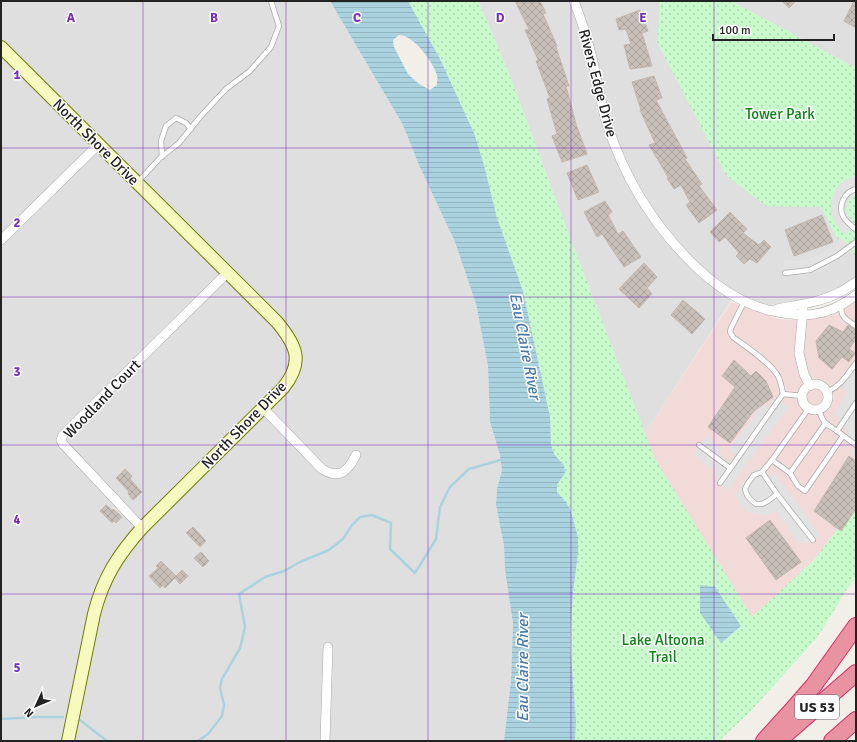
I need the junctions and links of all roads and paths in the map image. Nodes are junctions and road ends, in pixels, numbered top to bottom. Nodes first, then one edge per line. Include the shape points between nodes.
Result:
1 (271, 1) edge
2 (574, 1) edge
3 (1, 47) edge
4 (191, 129) junction
5 (99, 144) junction
6 (162, 157) junction
7 (137, 183) junction
8 (856, 189) edge
9 (856, 230) edge
10 (1, 240) edge
11 (856, 242) edge
12 (227, 273) junction
13 (785, 273) dead end
14 (856, 282) edge
15 (856, 295) edge
16 (744, 302) junction
17 (803, 304) junction
18 (841, 306) junction
19 (772, 311) junction
20 (803, 315) junction
21 (856, 326) edge
22 (856, 363) edge
23 (810, 386) junction
24 (827, 392) junction
25 (783, 394) junction
26 (803, 396) junction
27 (856, 403) edge
28 (263, 408) junction
29 (809, 408) junction
30 (819, 410) junction
31 (825, 424) junction
32 (836, 431) junction
33 (843, 436) junction
34 (699, 445) dead end
35 (856, 445) edge
36 (356, 455) dead end
37 (772, 460) junction
38 (730, 468) junction
39 (762, 472) junction
40 (790, 473) junction
41 (720, 483) dead end
42 (777, 494) junction
43 (142, 528) junction
44 (813, 540) dead end
45 (856, 626) edge
46 (328, 647) dead end
47 (856, 673) edge
48 (856, 720) edge
49 (68, 741) edge
50 (325, 741) edge
51 (764, 741) edge
52 (778, 741) edge
53 (832, 741) edge

1 - 4 lane via 279,26 271,47 250,70 226,88
2 - 16 street, Rivers Edge Drive via 587,39 602,108 633,186 680,251 721,288
3 - 5 street, North Shore Drive
4 - 6 lane via 179,144
4 - 6 lane via 176,118 166,126 161,140
5 - 7 street, North Shore Drive
5 - 10 street
6 - 7 lane
7 - 12 street, North Shore Drive
8 - 9 lane via 848,193 841,205 845,218
11 - 13 lane via 837,256 810,270
12 - 28 street, North Shore Drive via 284,331 295,352 293,374
12 - 43 street, Woodland Court via 63,435 61,440
14 - 17 street, Rivers Edge Drive via 840,292
15 - 18 street, Rivers Edge Drive
16 - 19 street, Rivers Edge Drive
16 - 25 lane via 730,332 771,366 781,383
17 - 19 street, Rivers Edge Drive
17 - 20 street
18 - 20 street, Rivers Edge Drive via 823,313
18 - 21 lane via 841,313
19 - 20 street, Rivers Edge Drive
20 - 23 street via 799,353
22 - 24 lane via 836,388
23 - 24 street via 820,385
23 - 26 street
24 - 30 street via 827,403
25 - 26 lane
25 - 38 lane
26 - 29 street via 804,403
27 - 32 lane
28 - 36 street via 327,472 343,472 351,465
28 - 43 street, North Shore Drive
29 - 30 street
29 - 37 lane
30 - 31 lane
31 - 32 lane
31 - 40 lane
32 - 33 lane
33 - 35 lane
33 - 40 lane via 805,491 798,486
34 - 38 lane
37 - 39 lane
37 - 40 lane
38 - 41 lane
39 - 42 lane
39 - 42 lane via 754,474 748,483 747,495 756,504 762,504
42 - 44 lane
43 - 49 street, North Shore Drive via 116,562 98,599
45 - 51 highway via 814,685
46 - 50 street
47 - 52 highway, US 53
48 - 53 highway, US 53

